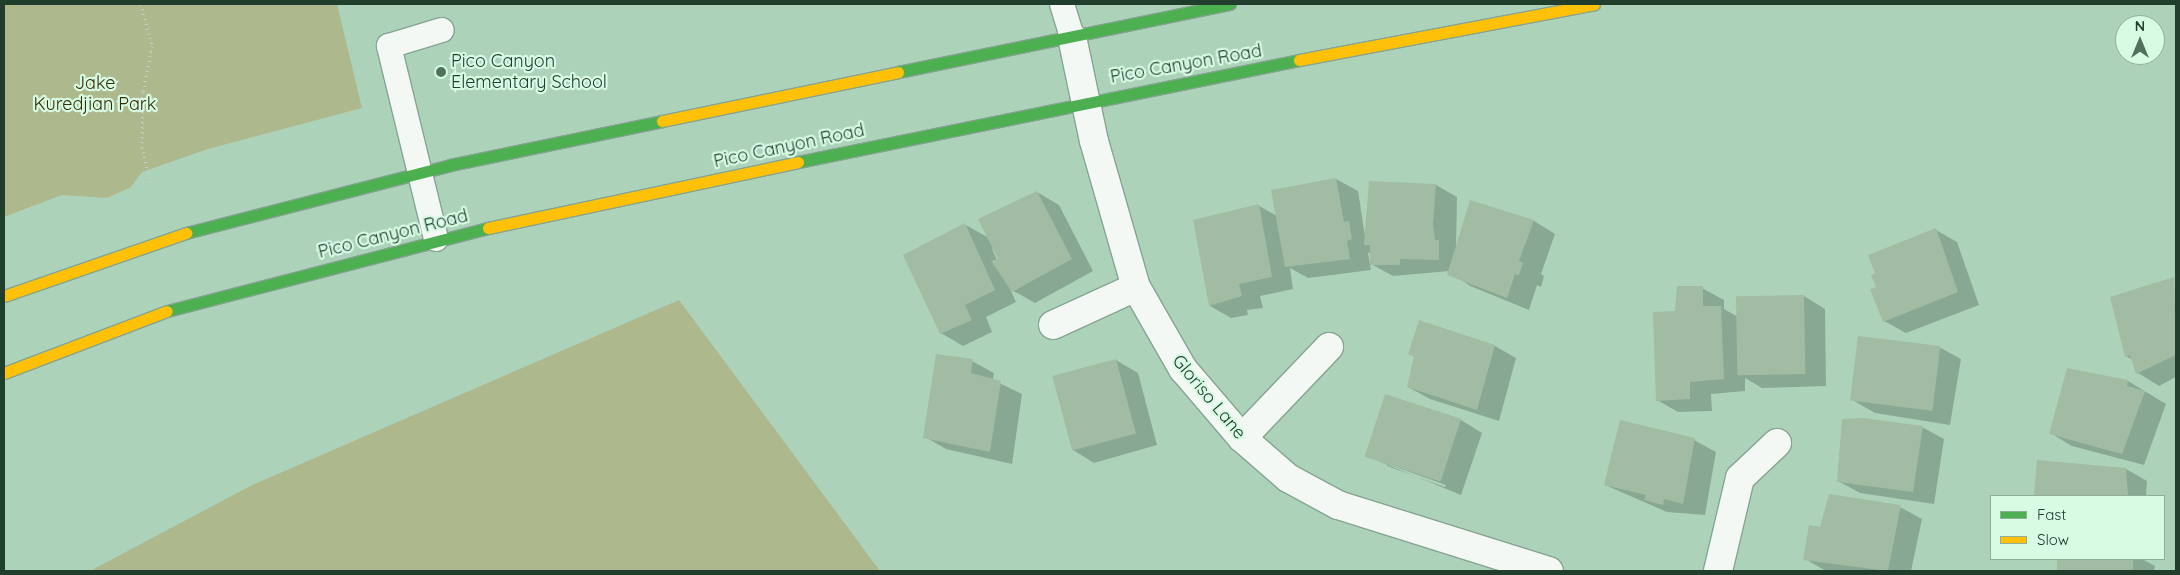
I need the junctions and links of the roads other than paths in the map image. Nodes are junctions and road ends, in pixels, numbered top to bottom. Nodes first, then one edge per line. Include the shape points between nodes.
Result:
1 (1062, 4) edge
2 (1230, 4) edge
3 (1594, 4) edge
4 (442, 30) dead end
5 (1072, 37) junction
6 (1088, 100) junction
7 (419, 173) junction
8 (436, 239) junction
9 (1136, 287) junction
10 (4, 296) edge
11 (1053, 325) dead end
12 (1329, 347) dead end
13 (4, 373) edge
14 (1242, 438) junction
15 (1777, 443) dead end
16 (1549, 571) edge
17 (1718, 571) edge

1 - 5 lane
2 - 5 main road
3 - 6 main road, Pico Canyon Road
4 - 7 lane via 389,46
5 - 6 street, Gloriso Lane
5 - 7 main road
6 - 8 main road, Pico Canyon Road
6 - 9 street, Gloriso Lane via 1094,141
7 - 8 lane
7 - 10 main road via 198,229
8 - 13 main road, Pico Canyon Road via 141,318
9 - 11 street
9 - 14 street, Gloriso Lane via 1183,369
12 - 14 street
14 - 16 street, Gloriso Lane via 1288,478 1338,505
15 - 17 street via 1740,478

